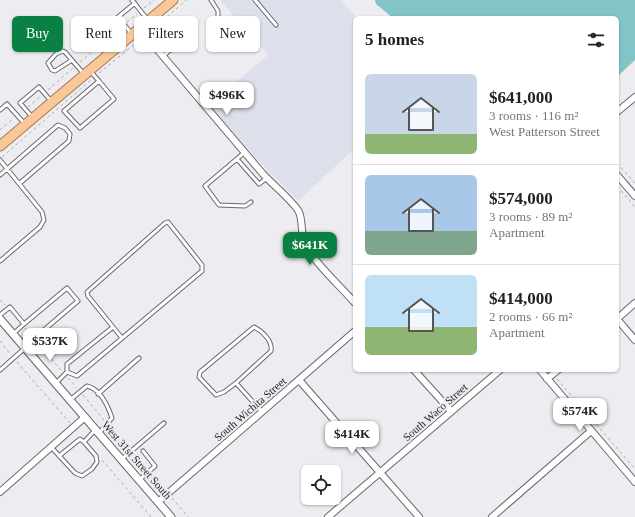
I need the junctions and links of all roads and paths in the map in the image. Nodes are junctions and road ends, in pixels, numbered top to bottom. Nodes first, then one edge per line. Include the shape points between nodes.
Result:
1 (132, 0) edge
2 (173, 0) edge
3 (210, 0) edge
4 (255, 0) edge
5 (135, 3) junction
6 (157, 13) junction
7 (144, 16) edge
8 (154, 16) edge
9 (218, 16) edge
10 (276, 24) dead end
11 (134, 29) edge
12 (134, 33) edge
13 (159, 52) edge
14 (163, 56) junction
15 (72, 60) junction
16 (87, 72) junction
17 (99, 81) junction
18 (635, 96) edge
19 (52, 102) junction
20 (0, 110) edge
21 (619, 110) edge
22 (33, 118) junction
23 (25, 125) junction
24 (0, 146) edge
25 (245, 152) junction
26 (237, 159) junction
27 (0, 160) edge
28 (619, 164) edge
29 (7, 168) junction
30 (0, 175) edge
31 (619, 177) edge
32 (267, 178) junction
33 (20, 183) junction
34 (635, 183) edge
35 (619, 188) edge
36 (635, 196) edge
37 (252, 202) dead end
38 (635, 207) edge
39 (0, 261) edge
40 (0, 300) edge
41 (353, 301) edge
42 (635, 303) edge
43 (8, 308) junction
44 (0, 315) edge
45 (619, 317) edge
46 (0, 319) edge
47 (619, 321) edge
48 (23, 325) junction
49 (113, 327) junction
50 (353, 333) edge
51 (13, 334) junction
52 (122, 338) junction
53 (635, 340) edge
54 (41, 347) junction
55 (25, 348) junction
56 (31, 355) junction
57 (139, 358) dead end
58 (0, 370) edge
59 (416, 372) edge
60 (498, 372) edge
61 (542, 372) edge
62 (556, 372) edge
63 (66, 373) junction
64 (547, 379) junction
65 (299, 380) junction
66 (56, 383) junction
67 (236, 383) junction
68 (80, 391) junction
69 (98, 394) junction
70 (70, 400) junction
71 (262, 412) junction
72 (451, 412) junction
73 (85, 417) junction
74 (164, 423) dead end
75 (107, 424) junction
76 (97, 431) junction
77 (591, 431) junction
78 (84, 442) junction
79 (52, 447) junction
80 (131, 451) junction
81 (143, 452) dead end
82 (60, 456) junction
83 (122, 459) junction
84 (635, 469) edge
85 (149, 471) junction
86 (380, 472) junction
87 (139, 480) junction
88 (635, 482) edge
89 (0, 492) edge
90 (168, 493) junction
91 (158, 502) junction
92 (171, 517) edge
93 (188, 517) edge
94 (328, 517) edge
95 (419, 517) edge
96 (492, 517) edge

1 - 5 lane
2 - 6 main road
3 - 9 lane via 218,11
4 - 10 lane
5 - 7 lane
5 - 11 lane via 118,17
6 - 8 main road
6 - 14 lane via 181,41
12 - 16 main road
13 - 14 street
14 - 25 street
15 - 15 lane via 63,51 56,54 48,63 55,71
15 - 16 lane
16 - 17 lane
16 - 19 main road
17 - 17 lane via 64,110 80,128 114,99
18 - 21 street
19 - 22 main road
19 - 22 lane via 39,87 34,91 20,103
20 - 23 lane via 7,104
22 - 23 main road
23 - 24 main road
25 - 26 lane
25 - 32 street
26 - 32 lane via 259,184
26 - 37 lane via 205,186 219,205 245,206
27 - 29 lane
28 - 34 path
29 - 30 lane
29 - 33 lane
29 - 33 lane via 58,125 68,131 69,141
31 - 36 street
32 - 41 street via 292,201 300,213 302,236 308,250
33 - 39 lane via 42,212 44,220 40,227
35 - 38 path
40 - 43 path
42 - 45 street
43 - 44 lane
43 - 48 lane via 10,307
46 - 51 street, West 31st Street South
47 - 53 street
48 - 51 lane
48 - 54 path
48 - 54 lane via 67,288 78,302 38,335 45,343
49 - 52 lane
49 - 52 lane via 87,292 168,222 196,256 202,265 202,271
49 - 63 lane via 67,364
50 - 65 street, South Wichita Street
51 - 55 street, West 31st Street South
52 - 63 lane via 77,376
54 - 56 lane
54 - 63 path
55 - 56 street, West 31st Street South
55 - 58 lane
56 - 66 street, West 31st Street South
57 - 69 lane
59 - 72 street
60 - 72 street, South Waco Street
61 - 64 street
62 - 64 street
62 - 84 path
63 - 66 lane
63 - 68 path
64 - 77 street
65 - 71 street, South Wichita Street
65 - 86 street
66 - 70 street, West 31st Street South
67 - 67 lane via 216,395 201,380 199,374 254,327 272,346 270,351
67 - 71 lane
68 - 69 lane via 87,386 93,387
68 - 70 lane
68 - 75 path
69 - 75 lane via 109,407 112,418
70 - 73 street, West 31st Street South
71 - 90 street, South Wichita Street
72 - 86 street, South Waco Street
73 - 76 street, West 31st Street South
73 - 79 street
74 - 80 lane
75 - 76 lane
75 - 80 path
76 - 78 lane
76 - 83 street, West 31st Street South
77 - 88 street
77 - 96 street
78 - 82 lane via 80,439
78 - 82 lane via 96,456 97,462 82,476 75,473
79 - 82 lane
79 - 89 street
80 - 83 lane
80 - 85 path
81 - 85 lane via 155,466
83 - 87 street, West 31st Street South
85 - 87 lane
85 - 90 path
86 - 94 street, South Waco Street
86 - 95 street
87 - 91 street, West 31st Street South
90 - 91 street, South Wichita Street
90 - 93 path
91 - 92 street, West 31st Street South

